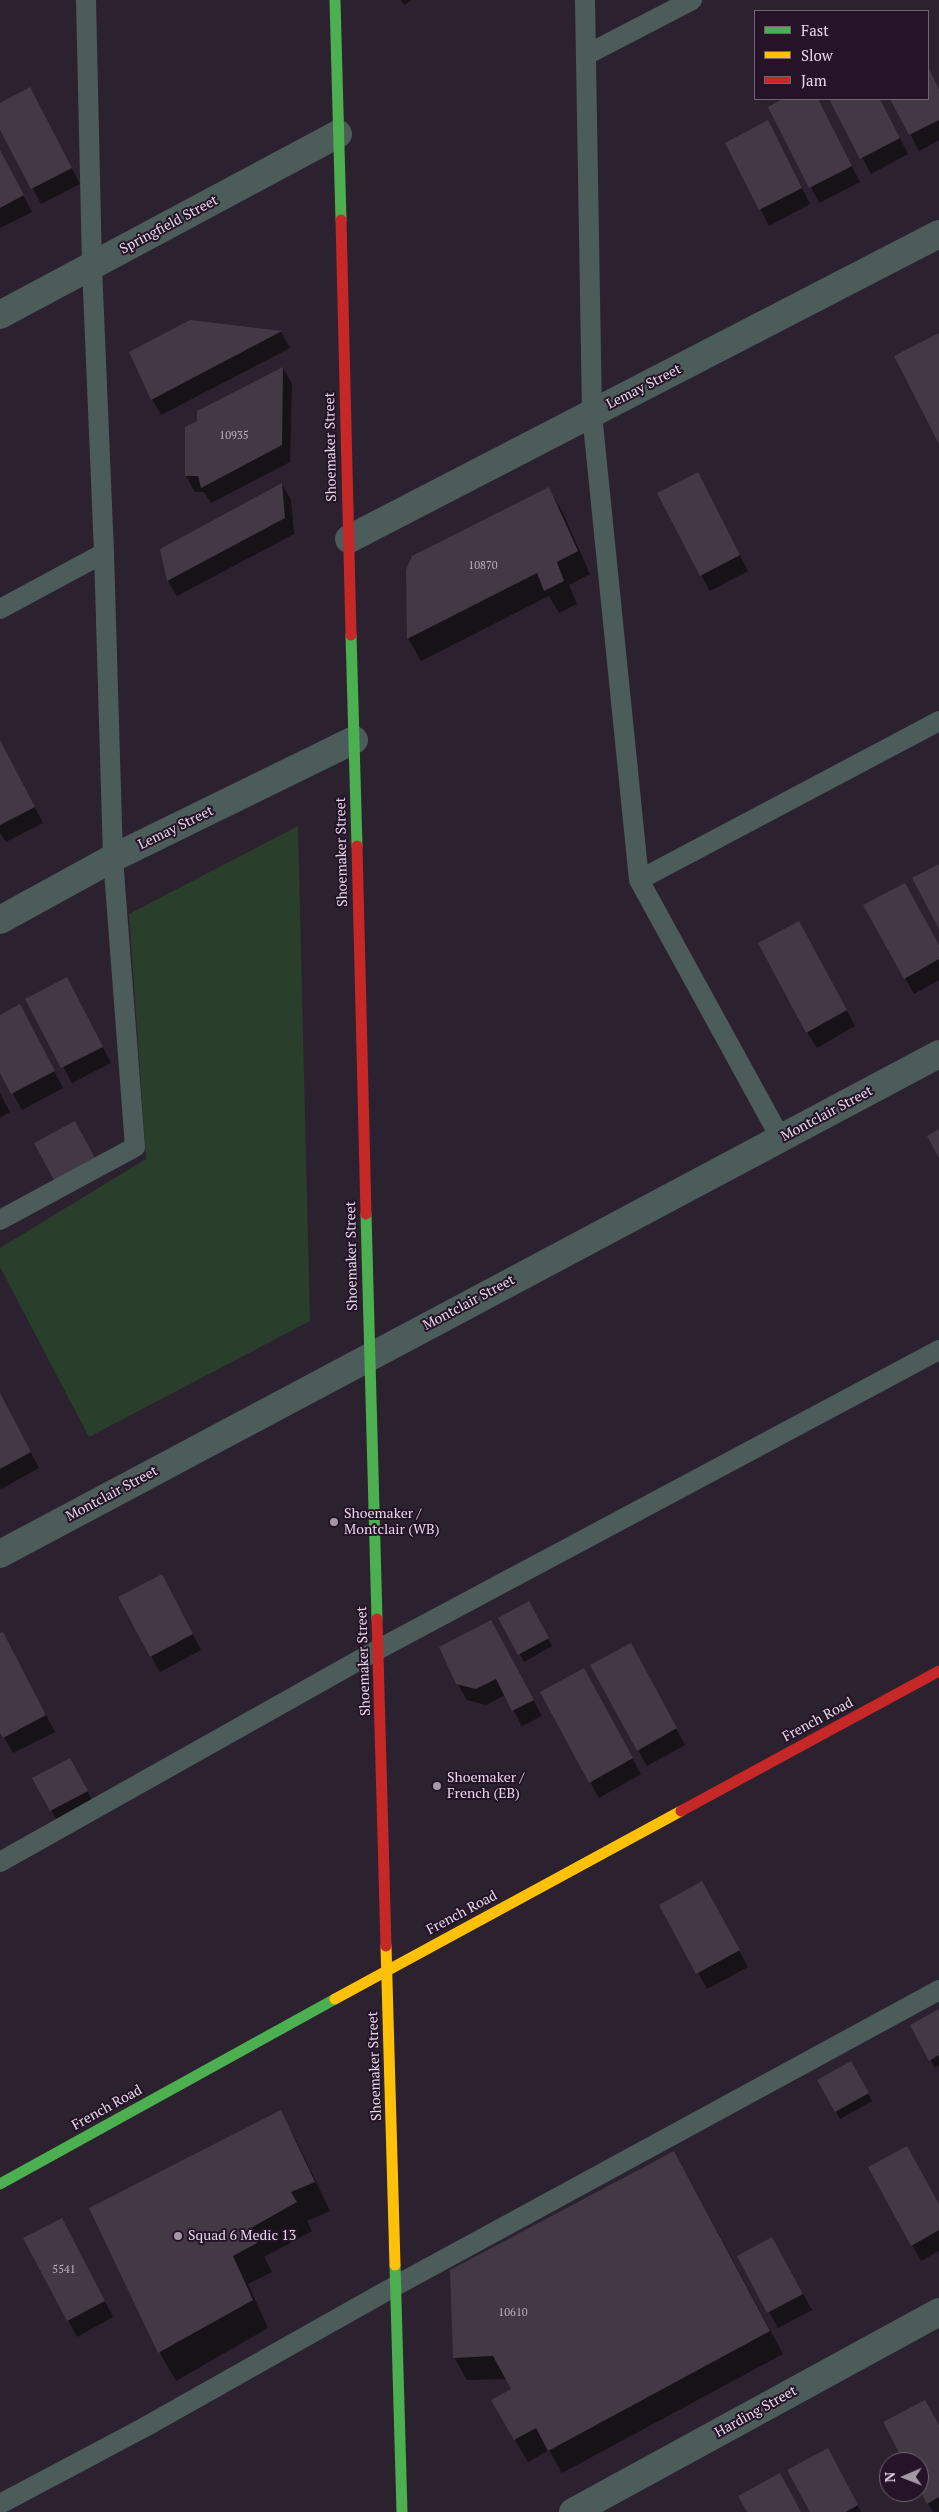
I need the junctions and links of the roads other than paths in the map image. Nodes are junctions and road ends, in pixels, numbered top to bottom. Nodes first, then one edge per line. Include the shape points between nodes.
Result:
1 (86, 0) edge
2 (335, 0) edge
3 (585, 0) edge
4 (692, 0) edge
5 (586, 55) junction
6 (338, 134) junction
7 (939, 234) edge
8 (92, 266) junction
9 (0, 315) edge
10 (592, 414) junction
11 (349, 539) junction
12 (104, 553) junction
13 (0, 609) edge
14 (939, 721) edge
15 (354, 740) junction
16 (113, 858) junction
17 (639, 880) junction
18 (0, 920) edge
19 (939, 1054) edge
20 (781, 1139) junction
21 (0, 1220) edge
22 (939, 1350) edge
23 (370, 1355) junction
24 (0, 1554) edge
25 (379, 1649) junction
26 (939, 1671) edge
27 (0, 1862) edge
28 (387, 1970) junction
29 (939, 1990) edge
30 (0, 2184) edge
31 (397, 2285) junction
32 (939, 2312) edge
33 (0, 2504) edge
34 (402, 2512) edge
35 (573, 2512) edge

1 - 8 lane
2 - 6 street, Shoemaker Street
3 - 5 lane
4 - 5 lane
5 - 10 lane
6 - 8 street, Springfield Street
6 - 11 street, Shoemaker Street
7 - 10 street, Lemay Street
8 - 9 street, Springfield Street
8 - 12 lane
10 - 11 street, Lemay Street
10 - 17 lane
11 - 15 street, Shoemaker Street
12 - 13 lane
12 - 16 lane
14 - 17 lane
15 - 16 street, Lemay Street
15 - 23 street, Shoemaker Street
16 - 18 street, Lemay Street
16 - 21 lane via 135,1147
17 - 20 lane
19 - 20 street, Montclair Street
20 - 23 street, Montclair Street
22 - 25 lane
23 - 24 street, Montclair Street
23 - 25 street, Shoemaker Street
25 - 27 lane
25 - 28 street, Shoemaker Street
26 - 28 street, French Road
28 - 30 street, French Road
28 - 31 street, Shoemaker Street
29 - 31 lane
31 - 33 lane via 145,2427
31 - 34 street, Shoemaker Street
32 - 35 street, Harding Street

